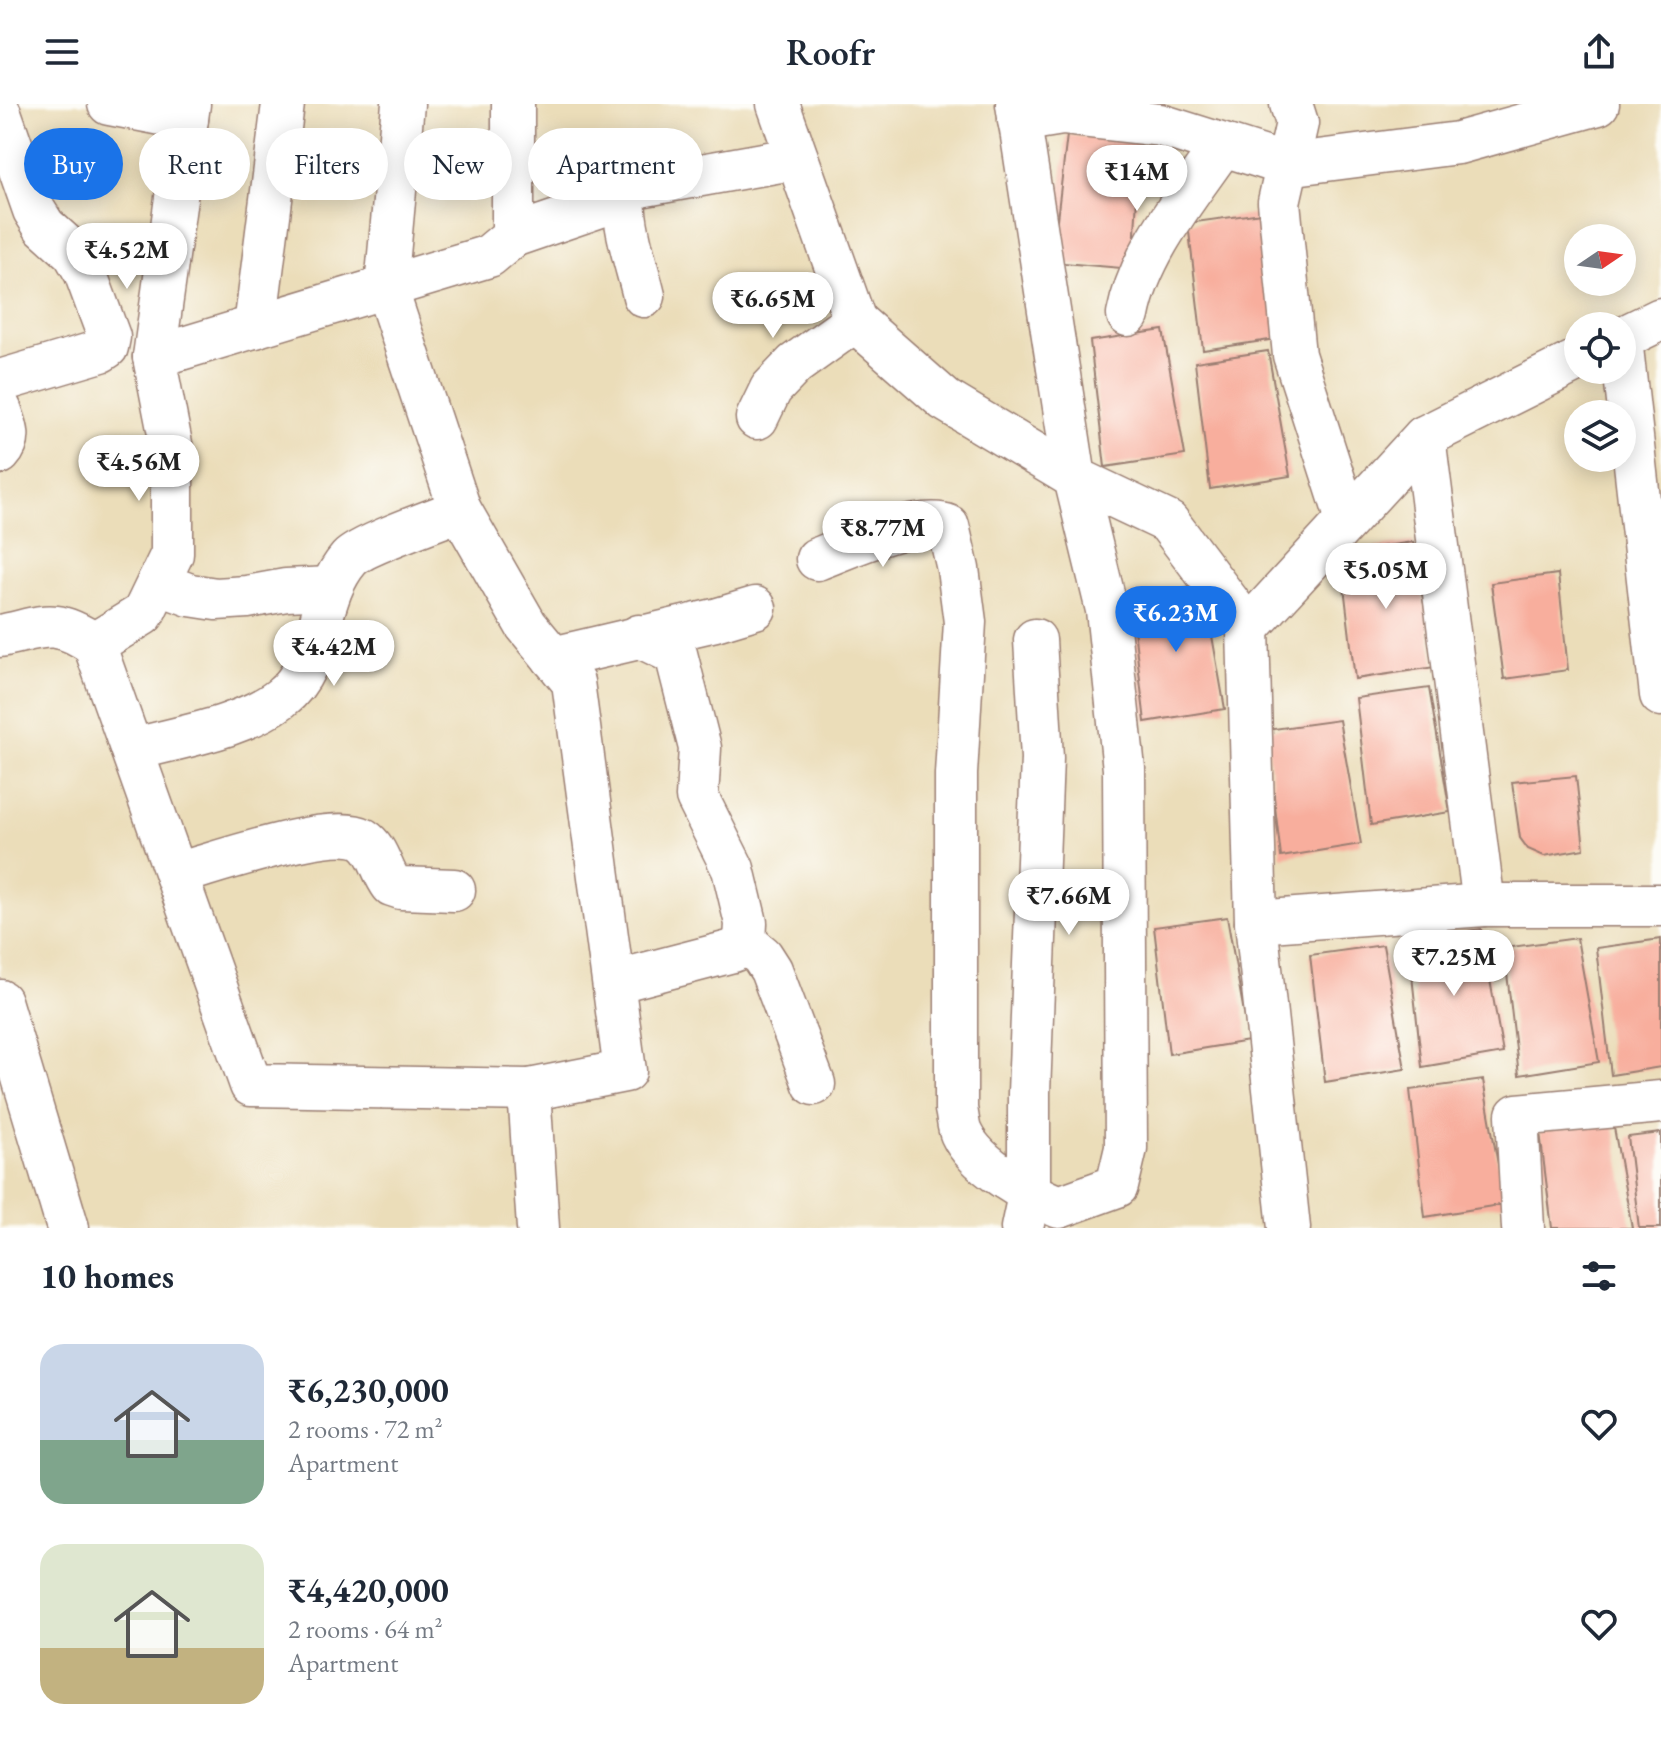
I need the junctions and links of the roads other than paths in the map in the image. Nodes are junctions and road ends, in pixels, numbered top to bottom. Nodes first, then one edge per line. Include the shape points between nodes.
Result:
1 (109, 104) edge
2 (283, 104) edge
3 (403, 104) edge
4 (513, 104) edge
5 (778, 104) edge
6 (1291, 104) edge
7 (1598, 104) edge
8 (188, 111) edge
9 (1118, 112) edge
10 (0, 113) edge
11 (1018, 113) edge
12 (1223, 145) junction
13 (797, 158) junction
14 (1287, 165) junction
15 (703, 175) edge
16 (618, 200) edge
17 (624, 200) edge
18 (513, 236) junction
19 (386, 287) junction
20 (644, 296) dead end
21 (1128, 315) dead end
22 (1661, 319) edge
23 (855, 321) junction
24 (255, 327) junction
25 (1636, 331) edge
26 (154, 357) junction
27 (1564, 367) edge
28 (0, 381) edge
29 (1626, 384) edge
30 (0, 409) edge
31 (757, 418) dead end
32 (1424, 437) junction
33 (0, 453) edge
34 (1075, 478) junction
35 (460, 510) junction
36 (1347, 520) junction
37 (817, 559) dead end
38 (158, 583) junction
39 (331, 588) junction
40 (755, 608) dead end
41 (1248, 628) junction
42 (0, 636) edge
43 (639, 636) junction
44 (1035, 640) dead end
45 (94, 644) junction
46 (553, 658) junction
47 (1661, 695) edge
48 (132, 750) junction
49 (176, 874) junction
50 (454, 890) dead end
51 (1484, 905) junction
52 (1661, 905) edge
53 (1256, 922) junction
54 (745, 942) junction
55 (614, 982) junction
56 (0, 1001) edge
57 (814, 1084) dead end
58 (529, 1090) junction
59 (1661, 1102) edge
60 (1049, 1215) edge
61 (68, 1228) edge
62 (538, 1228) edge
63 (1289, 1228) edge
64 (1523, 1228) edge

1 - 8 street
2 - 24 street
3 - 19 street
4 - 18 street
5 - 13 street
6 - 14 street via 1297,123
7 - 14 street via 1458,143
8 - 26 street
9 - 11 street
9 - 12 street
10 - 28 street via 34,210 74,253 109,337 101,351
11 - 34 street
12 - 14 street
12 - 21 street via 1151,254
13 - 15 street
13 - 23 street
14 - 36 street via 1279,202 1294,355
16 - 18 street
17 - 20 street
18 - 19 street via 489,256
19 - 24 street
19 - 35 street
22 - 25 street
23 - 31 street via 795,364 771,389
23 - 34 street via 945,400
24 - 26 street
26 - 38 street via 172,449 172,554
27 - 32 street
29 - 47 street
30 - 33 street via 9,439
32 - 36 street
32 - 51 street
34 - 41 street via 1168,522
34 - 60 street via 1107,610 1124,769 1126,1148 1117,1186
35 - 39 street via 350,557
35 - 46 street via 526,625
36 - 41 street
37 - 60 street via 927,523 948,526 951,534 965,622 956,774 956,1109 961,1133 975,1154
38 - 39 street via 216,599
38 - 45 street via 143,614
39 - 48 street via 304,675 281,698 248,717
40 - 43 street
41 - 53 street
42 - 45 street via 56,625
43 - 46 street
43 - 54 street via 676,654 700,748 697,797 733,869 746,923
44 - 60 street via 1042,758 1029,1093
45 - 48 street
46 - 55 street via 573,682
48 - 49 street
49 - 50 street via 318,836 343,835 373,847 392,885
49 - 58 street via 251,1085
51 - 52 street
51 - 53 street
53 - 63 street
54 - 55 street via 733,951
54 - 57 street via 771,970
55 - 58 street via 625,1071
56 - 61 street
58 - 62 street
59 - 64 street via 1517,1115

